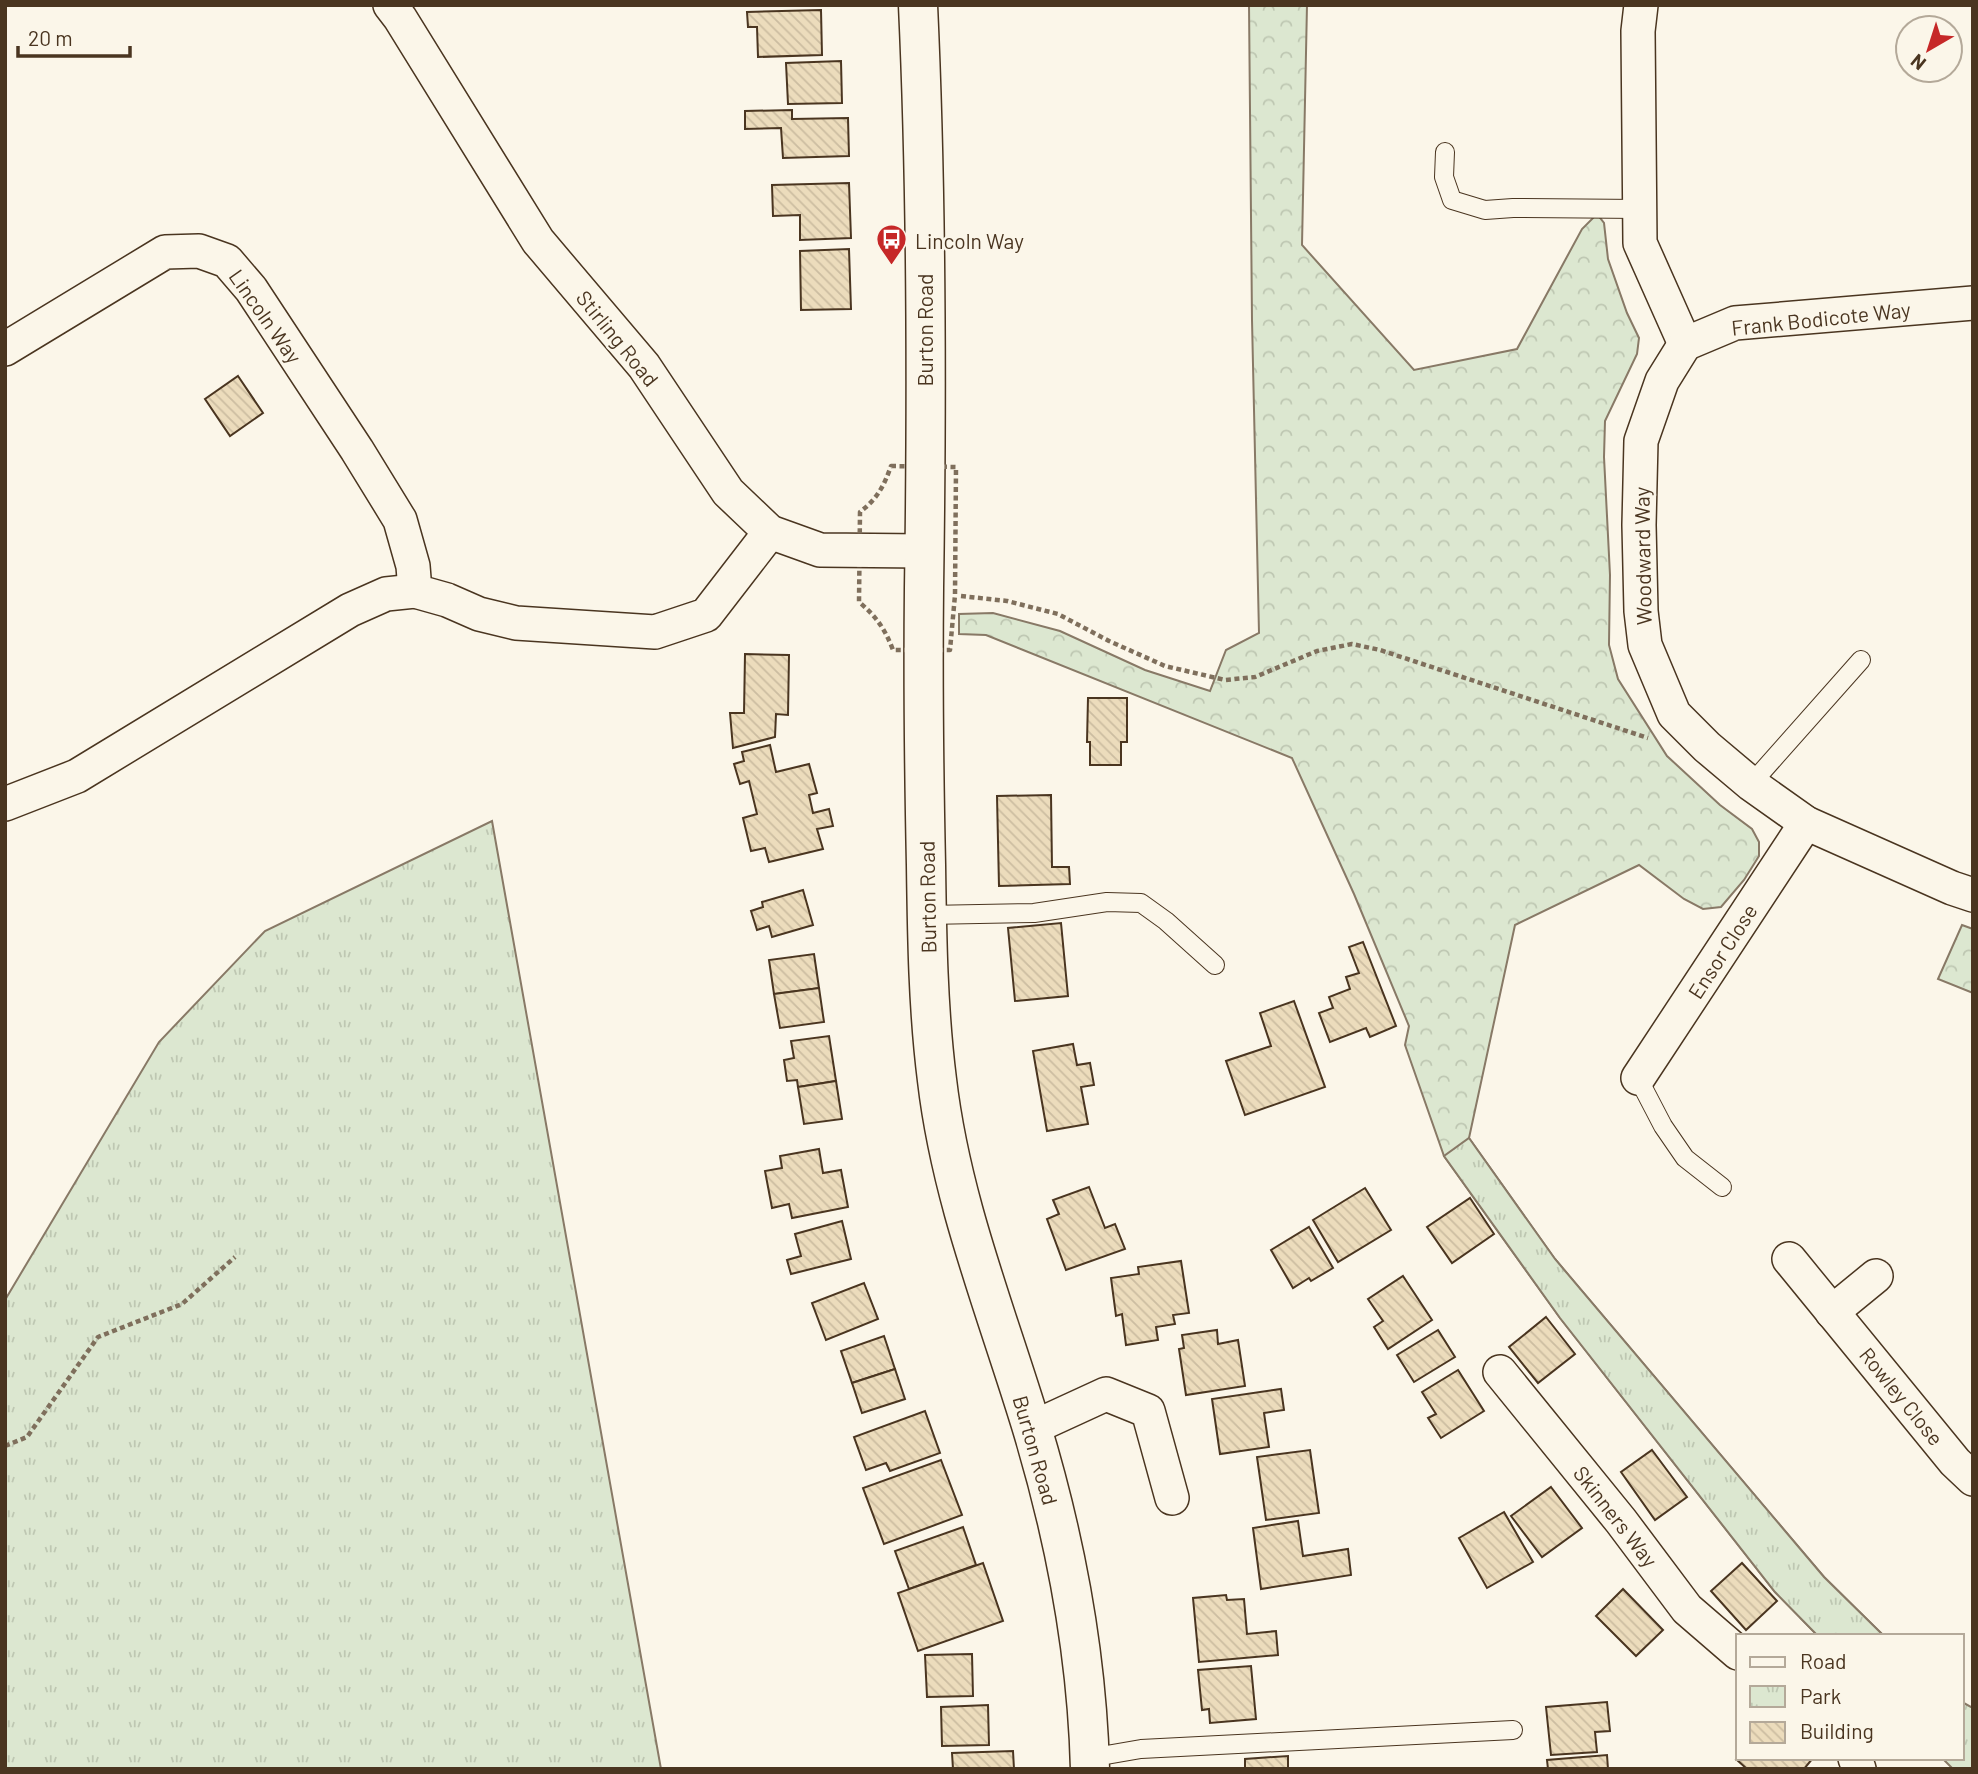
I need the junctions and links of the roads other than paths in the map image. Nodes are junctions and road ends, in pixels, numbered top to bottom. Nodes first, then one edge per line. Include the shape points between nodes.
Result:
1 (390, 5) edge
2 (918, 5) edge
3 (1641, 5) edge
4 (1445, 152) dead end
5 (1640, 209) junction
6 (1973, 303) edge
7 (1685, 344) junction
8 (5, 349) edge
9 (770, 532) junction
10 (924, 551) junction
11 (415, 591) junction
12 (1861, 660) dead end
13 (1751, 784) junction
14 (5, 804) edge
15 (1806, 823) junction
16 (1973, 895) edge
17 (927, 915) junction
18 (1215, 965) dead end
19 (1638, 1078) joint
20 (1722, 1187) dead end
21 (1790, 1259) dead end
22 (1875, 1276) dead end
23 (1832, 1312) junction
24 (1500, 1372) dead end
25 (1032, 1428) junction
26 (1973, 1479) edge
27 (1172, 1498) dead end
28 (1736, 1651) edge
29 (1513, 1730) dead end
30 (1089, 1764) edge

1 - 9 street, Stirling Road via 538,241 644,366 728,492
2 - 10 highway, Burton Road via 925,152
3 - 5 street
4 - 5 lane via 1444,177 1452,200 1485,210
5 - 7 street via 1640,243
6 - 7 street, Frank Bodicote Way via 1735,323
7 - 13 street, Woodward Way via 1662,381 1641,441 1639,525 1645,645 1674,714
8 - 11 street, Lincoln Way via 165,252 199,251 227,261 251,289 400,520
9 - 10 street, Stirling Road via 820,550
9 - 11 street via 706,614 655,632 516,623
10 - 17 highway, Burton Road
11 - 14 street via 386,594 350,610 77,776
12 - 13 lane
13 - 15 street, Woodward Way
15 - 16 street, Woodward Way
15 - 19 street, Ensor Close
17 - 18 lane via 1034,913 1107,902 1142,903
17 - 25 highway, Burton Road via 936,1075 945,1140 958,1200
19 - 20 lane via 1685,1158
21 - 23 street, Rowley Close
22 - 23 street
23 - 26 street, Rowley Close
24 - 28 street, Skinners Way via 1687,1609
25 - 27 street via 1106,1394 1148,1411
25 - 30 highway, Burton Road via 1077,1623
29 - 30 lane via 1141,1749

